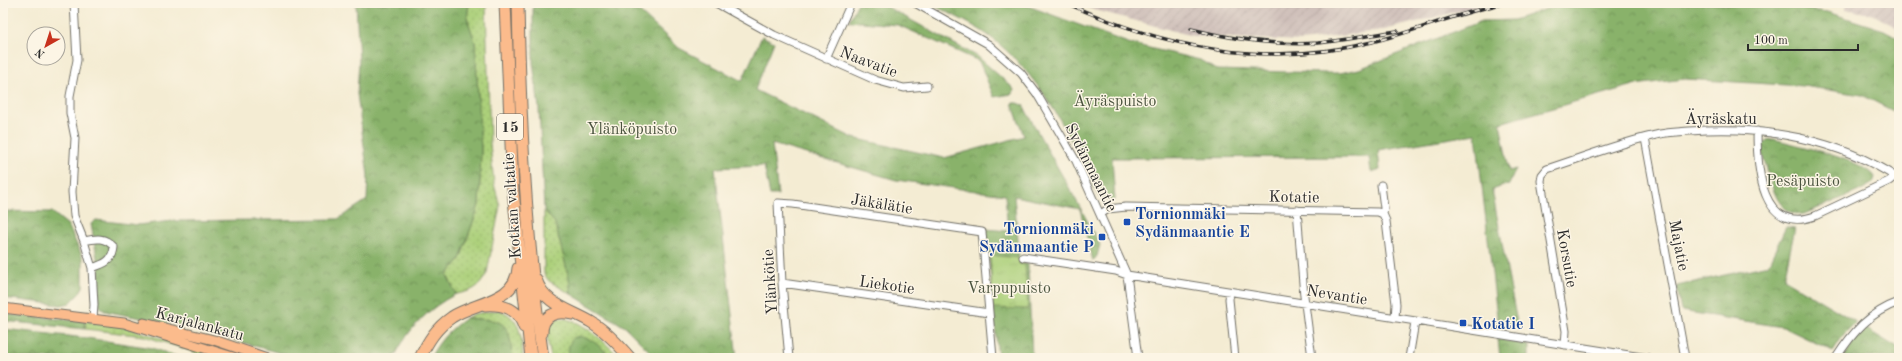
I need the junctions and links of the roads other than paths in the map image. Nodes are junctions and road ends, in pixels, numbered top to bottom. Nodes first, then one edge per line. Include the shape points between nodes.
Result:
1 (74, 3) edge
2 (505, 3) edge
3 (518, 3) edge
4 (716, 3) edge
5 (851, 3) edge
6 (915, 3) edge
7 (826, 59) junction
8 (927, 86) dead end
9 (1757, 131) junction
10 (1645, 138) junction
11 (1542, 175) joint
12 (1897, 178) edge
13 (1381, 185) dead end
14 (778, 204) joint
15 (1297, 210) junction
16 (1101, 214) junction
17 (1383, 214) junction
18 (84, 241) junction
19 (530, 241) junction
20 (519, 252) junction
21 (1023, 257) dead end
22 (92, 268) junction
23 (1127, 275) junction
24 (782, 283) junction
25 (1230, 292) junction
26 (1899, 302) edge
27 (1306, 304) junction
28 (482, 305) junction
29 (3, 308) edge
30 (989, 313) junction
31 (580, 316) junction
32 (93, 318) junction
33 (1395, 318) junction
34 (1415, 322) junction
35 (124, 323) junction
36 (1565, 345) junction
37 (233, 346) junction
38 (542, 347) junction
39 (530, 356) edge
40 (231, 357) edge
41 (420, 357) edge
42 (267, 358) edge
43 (543, 358) edge
44 (630, 358) edge
45 (789, 358) edge
46 (993, 358) edge
47 (1138, 358) edge
48 (1235, 358) edge
49 (1312, 358) edge
50 (1409, 358) edge
51 (1648, 358) edge
52 (1685, 358) edge
53 (1836, 358) edge

1 - 18 street via 77,60 70,96 70,113 75,138 72,192 74,216
2 - 20 highway, Kotkan valtatie / 15 via 510,130
3 - 19 highway, Kotkan valtatie / 15
4 - 7 street, Naavatie via 774,35
5 - 7 street, Naavatie
6 - 16 street, Sydänmaantie via 988,44 1022,73 1076,161
7 - 8 street, Naavatie via 897,87
9 - 10 street, Äyräskatu via 1715,129 1661,133
9 - 12 street, Äyräskatu via 1821,144 1855,157
9 - 12 street via 1758,156 1765,195 1773,208 1790,220 1803,220 1815,216
10 - 11 street, Äyräskatu via 1547,169
10 - 52 street, Majatie
11 - 36 street, Korsutie via 1566,331
13 - 17 street
14 - 24 street, Ylänkötie
14 - 30 street, Jäkälätie via 793,204 982,232
15 - 16 street, Kotatie via 1126,207
15 - 17 street, Kotatie via 1374,211
15 - 27 street
16 - 23 street, Sydänmaantie
17 - 33 street via 1396,304
18 - 22 street
18 - 22 street via 99,238 114,247 114,255 104,264
19 - 31 highway via 536,280 542,292 552,301
19 - 38 highway, Kotkan valtatie / 15 via 535,305
20 - 28 highway via 518,273 514,284 506,292
20 - 39 highway, Kotkan valtatie / 15
21 - 23 street, Nevantie via 1116,271
22 - 32 street
23 - 25 street, Nevantie
23 - 47 street, Sydänmaantie
24 - 30 street, Liekotie
24 - 45 street, Ylänkötie
25 - 27 street, Nevantie
25 - 48 street
26 - 53 street via 1881,310 1861,324
27 - 33 street, Nevantie
27 - 49 street
28 - 39 highway via 503,305 519,316
28 - 41 highway via 461,312 444,323 430,338
29 - 32 main road, Karjalankatu
30 - 46 street
31 - 38 highway via 561,312 548,317 542,325
31 - 44 highway via 607,334
32 - 35 main road, Karjalankatu
33 - 34 street, Nevantie
34 - 36 street, Nevantie
34 - 50 street
35 - 37 main road, Karjalankatu via 138,322 165,327
35 - 40 main road, Karjalankatu
36 - 51 street, Nevantie
37 - 40 street
37 - 42 main road, Karjalankatu
38 - 43 highway, Kotkan valtatie / 15

